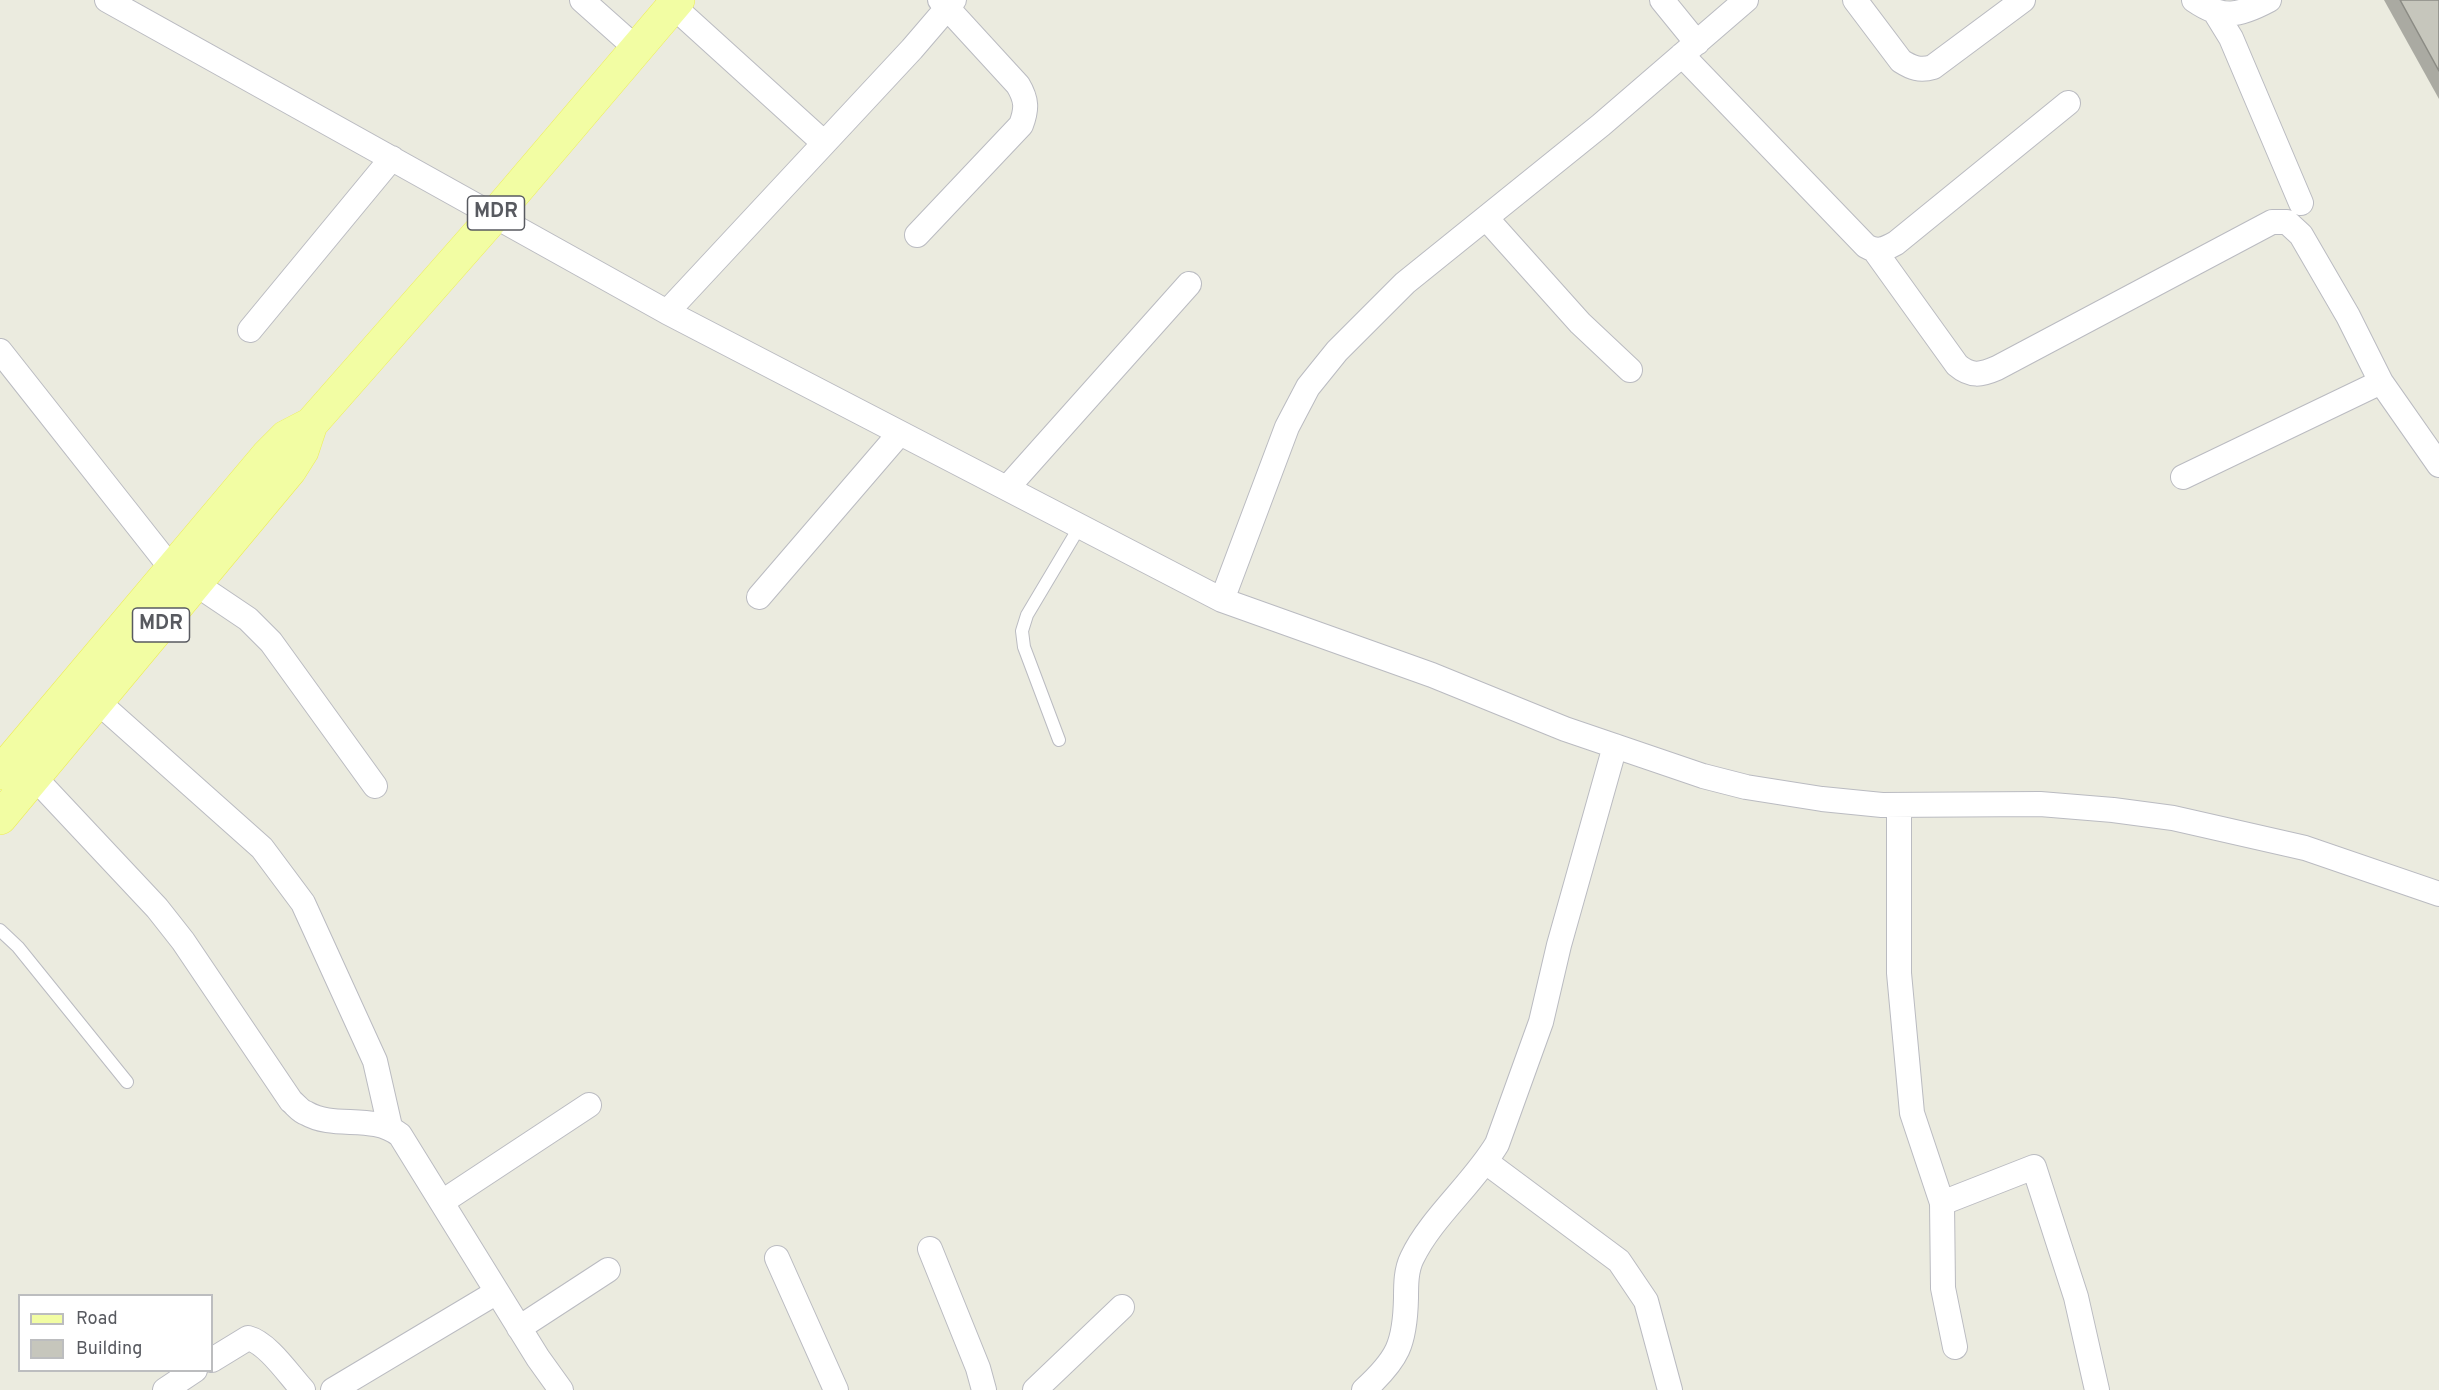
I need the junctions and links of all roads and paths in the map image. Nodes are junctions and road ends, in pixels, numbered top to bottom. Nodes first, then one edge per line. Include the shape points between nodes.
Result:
1 (107, 0) edge
2 (582, 0) edge
3 (1662, 0) edge
4 (1746, 0) edge
5 (1855, 0) edge
6 (2023, 0) edge
7 (2269, 0) edge
8 (675, 3) edge
9 (947, 3) edge
10 (2204, 6) edge
11 (637, 49) junction
12 (1690, 49) junction
13 (2068, 103) dead end
14 (824, 144) junction
15 (392, 158) junction
16 (2301, 202) dead end
17 (495, 215) junction
18 (1486, 218) junction
19 (917, 235) dead end
20 (1875, 251) junction
21 (1189, 284) dead end
22 (667, 312) junction
23 (250, 330) dead end
24 (0, 351) edge
25 (1630, 370) dead end
26 (2381, 382) junction
27 (900, 433) junction
28 (2439, 465) edge
29 (2183, 477) dead end
30 (1007, 488) junction
31 (1080, 526) junction
32 (184, 576) junction
33 (759, 597) dead end
34 (1222, 600) junction
35 (98, 701) junction
36 (1059, 740) dead end
37 (1615, 746) junction
38 (0, 773) edge
39 (34, 777) junction
40 (375, 786) dead end
41 (1899, 804) junction
42 (0, 818) edge
43 (2439, 894) edge
44 (3, 933) edge
45 (127, 1082) dead end
46 (589, 1105) dead end
47 (390, 1127) junction
48 (1486, 1162) junction
49 (442, 1202) junction
50 (1942, 1203) junction
51 (930, 1249) dead end
52 (777, 1258) dead end
53 (608, 1270) dead end
54 (497, 1292) junction
55 (1122, 1307) dead end
56 (519, 1328) junction
57 (1955, 1347) dead end
58 (213, 1359) edge
59 (193, 1372) edge
60 (165, 1390) edge
61 (303, 1390) edge
62 (333, 1390) edge
63 (561, 1390) edge
64 (836, 1390) edge
65 (984, 1390) edge
66 (1035, 1390) edge
67 (1364, 1390) edge
68 (1670, 1390) edge
69 (2097, 1390) edge

1 - 15 street
2 - 11 street
3 - 12 street
4 - 12 street
5 - 6 street via 1901,61 1923,70 1933,67
7 - 10 street via 2232,15
8 - 11 main road, MDR
8 - 14 street
9 - 14 street
9 - 19 street via 1018,85 1026,99 1026,111 1021,125
10 - 16 street via 2231,38
11 - 17 main road, MDR
12 - 18 street
12 - 20 street via 1866,246
13 - 20 street via 1896,243
14 - 22 street
15 - 17 street
15 - 23 street
17 - 22 street
17 - 32 main road, MDR via 311,424 286,437 268,455
18 - 25 street via 1580,323
18 - 34 street via 1398,289 1308,387 1287,427
20 - 26 street via 1957,365 1967,374 1981,374 2272,222 2286,222 2301,235
21 - 30 street
22 - 27 street
24 - 32 street
26 - 28 street
26 - 29 street
27 - 30 street
27 - 33 street
30 - 31 street
31 - 34 street
31 - 36 lane via 1027,615 1023,631 1024,647
32 - 35 main road, MDR
32 - 38 main road, MDR
32 - 40 street via 248,620 271,642
34 - 37 street
35 - 39 main road, MDR
35 - 47 street via 262,848 303,903 375,1061
37 - 41 street via 1746,787 1822,799
37 - 48 street via 1541,1022 1497,1144
39 - 42 main road, MDR
39 - 47 street via 157,908 291,1101 306,1114
41 - 43 street via 2040,804 2173,818 2306,848
41 - 50 street via 1899,973 1912,1113
44 - 45 lane
46 - 49 street
47 - 49 street via 400,1135
48 - 67 street via 1415,1251 1407,1277 1403,1338 1395,1356
48 - 68 street via 1619,1261 1646,1300
49 - 54 street
50 - 57 street via 1943,1288
50 - 69 street via 2034,1167 2076,1297
51 - 65 street
52 - 64 street
53 - 56 street
54 - 56 street
54 - 62 street
55 - 66 street
56 - 63 street
58 - 61 street via 248,1338 255,1340
59 - 60 street

